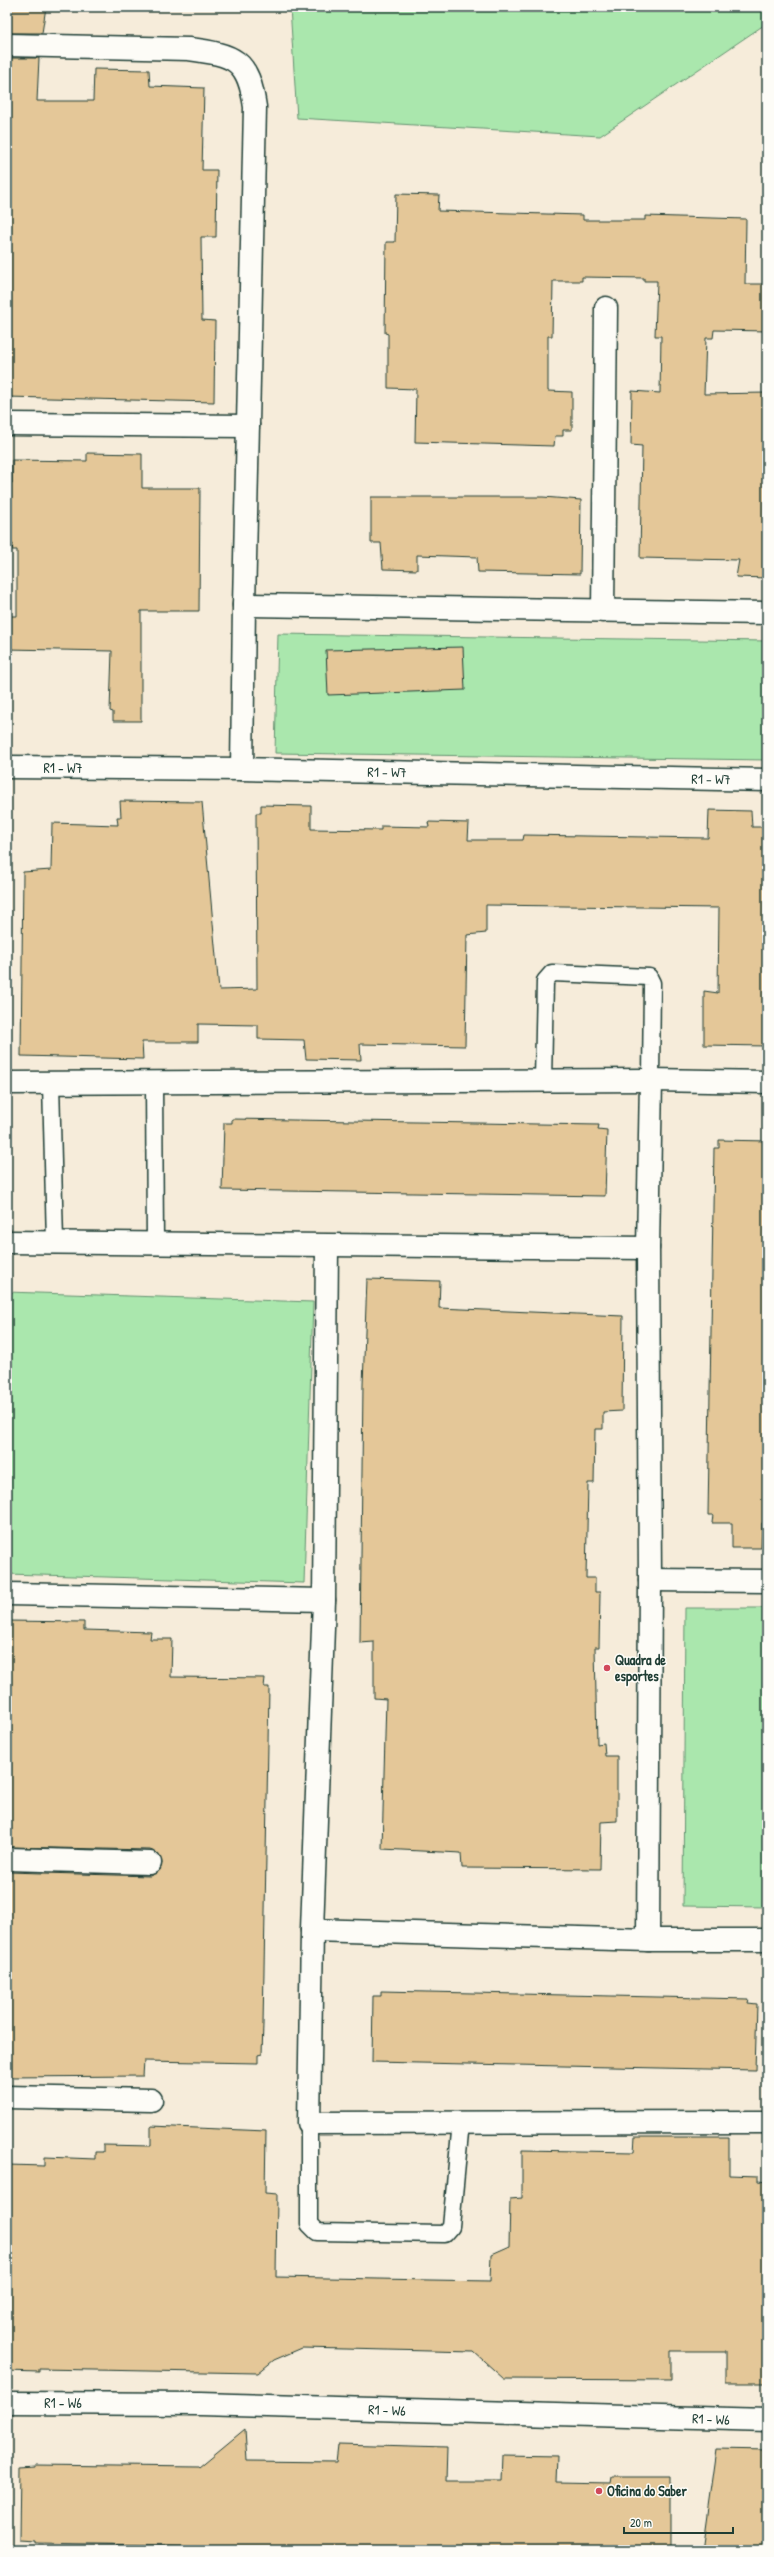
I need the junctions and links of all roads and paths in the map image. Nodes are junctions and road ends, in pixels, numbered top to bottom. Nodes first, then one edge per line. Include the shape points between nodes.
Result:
1 (7, 44) edge
2 (606, 308) dead end
3 (7, 424) edge
4 (248, 426) junction
5 (244, 605) junction
6 (603, 611) junction
7 (767, 612) edge
8 (7, 767) edge
9 (242, 769) junction
10 (767, 780) edge
11 (651, 1080) junction
12 (543, 1081) junction
13 (154, 1082) junction
14 (767, 1082) edge
15 (7, 1083) edge
16 (50, 1083) junction
17 (7, 1242) edge
18 (55, 1242) junction
19 (155, 1244) junction
20 (327, 1246) junction
21 (648, 1248) junction
22 (650, 1580) junction
23 (767, 1581) edge
24 (7, 1594) edge
25 (324, 1600) junction
26 (7, 1859) edge
27 (150, 1863) dead end
28 (312, 1930) junction
29 (648, 1940) junction
30 (767, 1940) edge
31 (7, 2097) edge
32 (151, 2100) dead end
33 (461, 2122) junction
34 (767, 2122) edge
35 (309, 2123) junction
36 (7, 2403) edge
37 (767, 2420) edge

1 - 4 street via 189,49 218,53 238,62 251,83 255,107
2 - 6 street
3 - 4 street
4 - 5 street
5 - 6 street
5 - 9 street
6 - 7 street
8 - 9 street, R1 - W7
9 - 10 street, R1 - W7
11 - 12 street
11 - 12 lane via 652,983 649,977 552,973 545,981
11 - 14 street
11 - 21 street
12 - 13 street
13 - 16 street
13 - 19 lane
15 - 16 street
16 - 18 lane
17 - 18 street
18 - 19 street
19 - 20 street
20 - 21 street
20 - 25 street
21 - 22 street
22 - 23 street
22 - 29 street
24 - 25 street
25 - 28 street
26 - 27 street
28 - 29 street
28 - 35 street
29 - 30 street
31 - 32 street
33 - 34 street
33 - 35 street
33 - 35 lane via 451,2226 444,2234 317,2232 312,2229 309,2224
36 - 37 street, R1 - W6 via 200,2404

